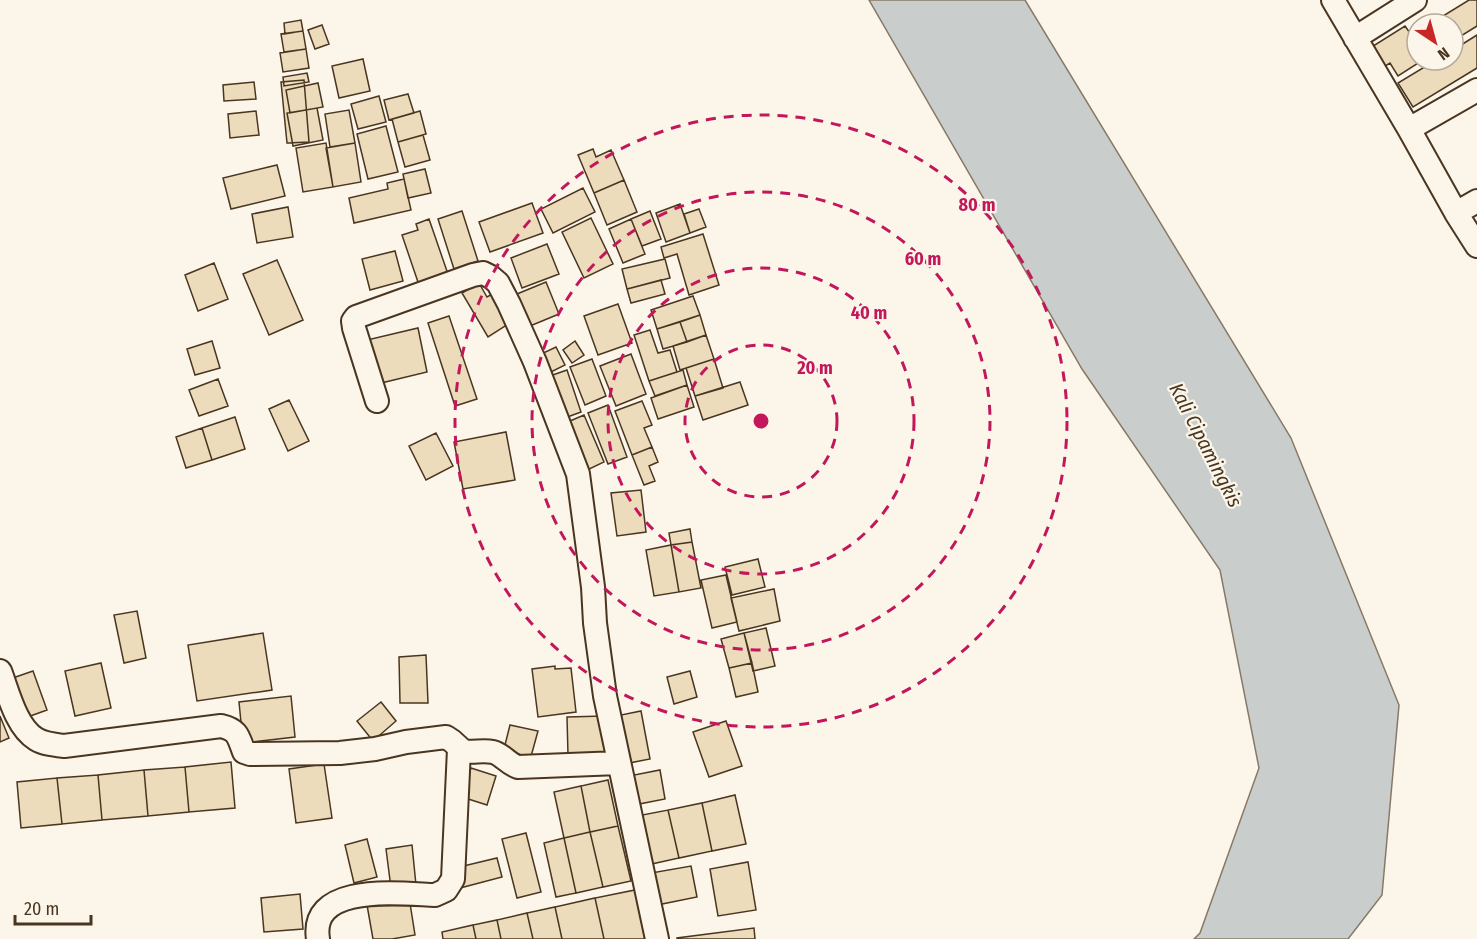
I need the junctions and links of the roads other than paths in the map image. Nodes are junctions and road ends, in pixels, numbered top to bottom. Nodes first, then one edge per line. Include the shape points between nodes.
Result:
1 (1334, 0) edge
2 (1415, 0) edge
3 (1356, 38) junction
4 (1477, 90) edge
5 (1409, 129) junction
6 (1477, 201) edge
7 (1456, 213) junction
8 (1477, 246) edge
9 (378, 401) dead end
10 (0, 671) edge
11 (459, 749) junction
12 (619, 763) junction
13 (318, 939) edge
14 (657, 939) edge

1 - 3 street
2 - 3 street
3 - 5 street
4 - 5 street
5 - 7 street
6 - 7 street
7 - 8 street
9 - 12 street via 354,328 356,318 473,275 483,273 498,283 535,362 578,474 605,696
10 - 11 street via 17,717 27,731 36,740 53,745 221,726 232,729 244,752 250,754 340,753 446,737
11 - 12 street via 497,753 518,767
11 - 13 street via 453,879 446,890 435,895 362,894 338,901 322,913
12 - 14 street

